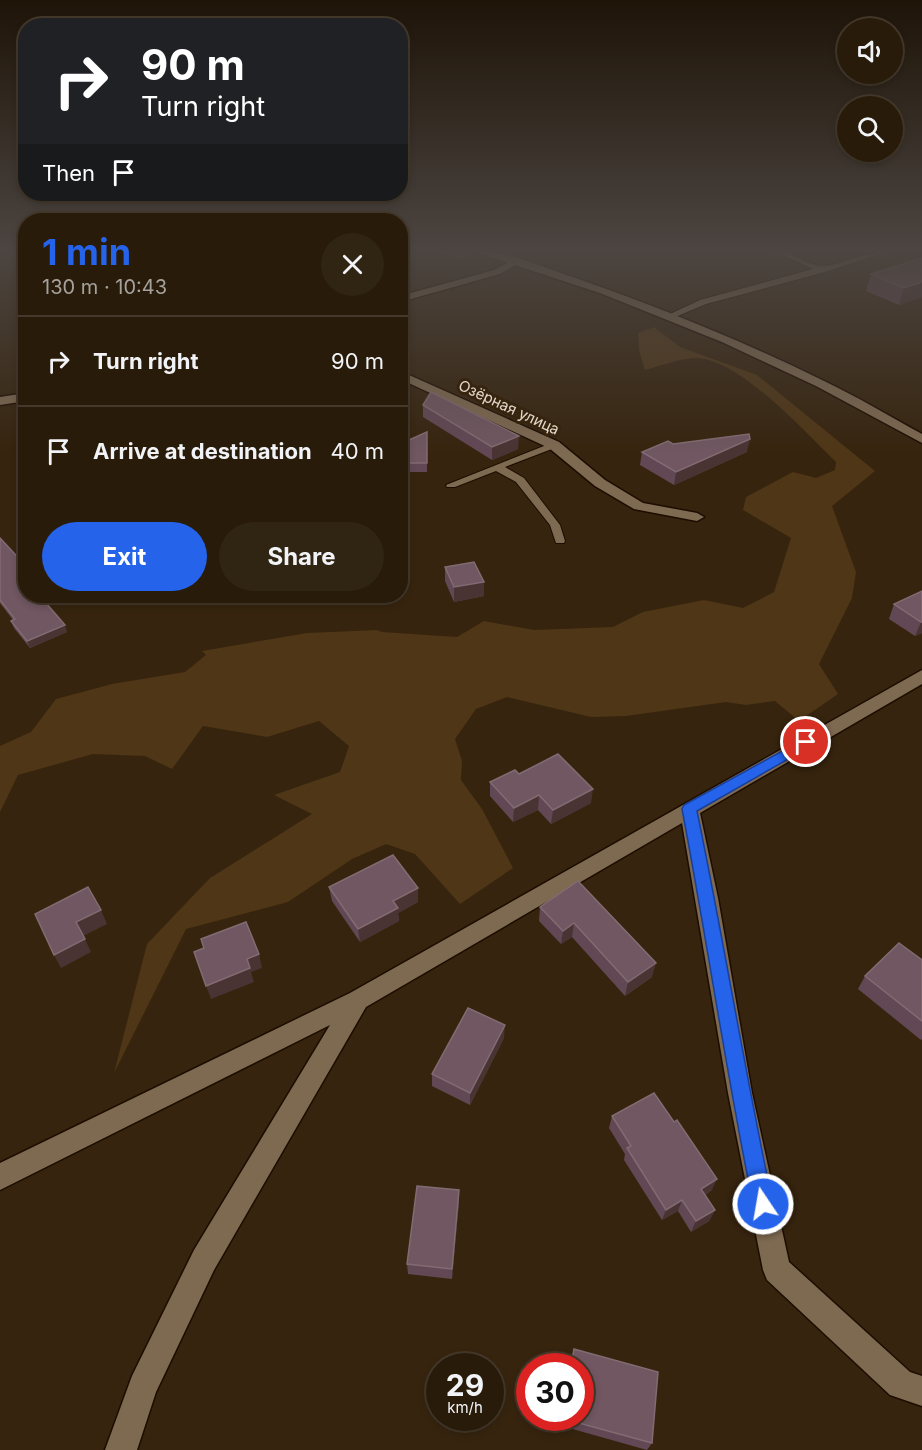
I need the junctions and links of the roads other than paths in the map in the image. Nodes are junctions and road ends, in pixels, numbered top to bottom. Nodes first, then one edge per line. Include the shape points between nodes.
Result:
1 (680, 319) edge
2 (408, 379) edge
3 (18, 398) edge
4 (0, 401) edge
5 (922, 439) edge
6 (554, 445) junction
7 (497, 467) junction
8 (451, 484) dead end
9 (697, 517) dead end
10 (560, 540) dead end
11 (922, 676) edge
12 (689, 809) junction
13 (358, 1000) junction
14 (0, 1177) edge
15 (922, 1391) edge
16 (121, 1450) edge

1 - 5 street via 807,377
2 - 6 street, Озёрная улица
3 - 4 street
6 - 7 lane
6 - 9 street, Озёрная улица via 600,483 639,506
7 - 8 lane
7 - 10 lane via 520,480 555,525
11 - 12 street
12 - 13 street
12 - 15 street via 740,1093 777,1270 901,1384
13 - 14 street
13 - 16 street via 204,1260 143,1387

